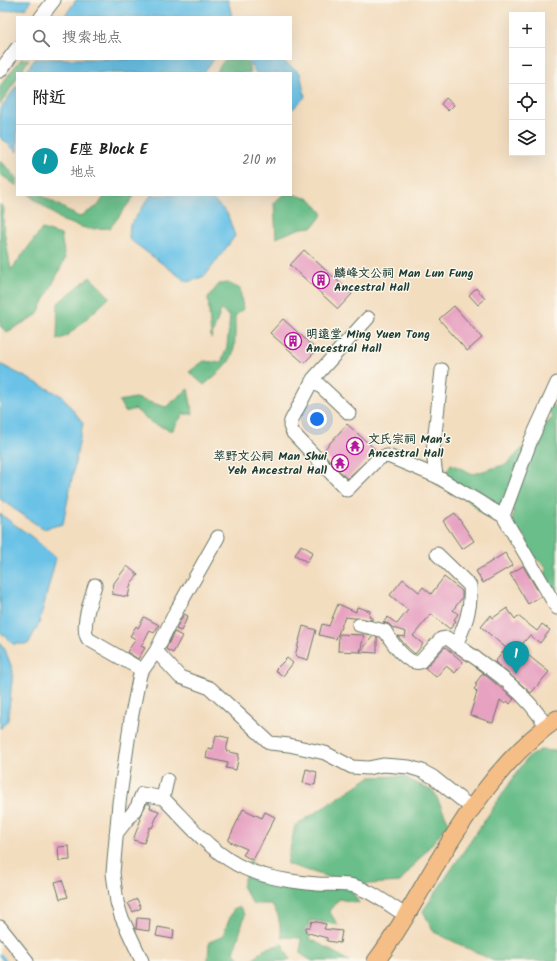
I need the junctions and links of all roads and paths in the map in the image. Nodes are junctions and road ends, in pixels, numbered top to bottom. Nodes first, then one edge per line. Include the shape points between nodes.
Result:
1 (54, 0) edge
2 (42, 16) edge
3 (16, 49) edge
4 (0, 71) edge
5 (368, 318) dead end
6 (442, 370) dead end
7 (313, 379) junction
8 (557, 383) edge
9 (349, 413) dead end
10 (436, 476) junction
11 (503, 516) junction
12 (218, 537) dead end
13 (437, 554) dead end
14 (95, 585) dead end
15 (557, 608) edge
16 (360, 625) dead end
17 (456, 645) junction
18 (156, 651) junction
19 (142, 670) junction
20 (552, 723) edge
21 (167, 780) dead end
22 (163, 798) junction
23 (473, 809) junction
24 (116, 834) junction
25 (407, 916) junction
26 (0, 927) edge
27 (27, 961) edge
28 (142, 961) edge
29 (376, 961) edge

1 - 2 street
3 - 4 street
5 - 7 street
6 - 10 street via 433,452
7 - 9 street
7 - 10 street via 292,418 291,429 347,490 382,457 394,458
8 - 11 street via 531,440
10 - 11 street
11 - 15 street
12 - 18 street
13 - 17 street via 470,586 471,599 466,622
14 - 19 street via 85,634 88,639
16 - 17 street via 385,631 393,644 414,662 420,662 440,639 447,638
17 - 20 street via 521,694 539,714
18 - 19 street
18 - 23 street via 180,677 210,688 270,743 325,753 352,767 368,768 383,765 422,771
19 - 24 street via 131,719
20 - 23 main road via 504,766
21 - 22 street
22 - 24 street via 142,794 137,807
22 - 25 street via 209,844 241,867 295,881 355,887
23 - 25 main road
24 - 28 street via 114,873 117,902
25 - 29 main road
26 - 27 street

